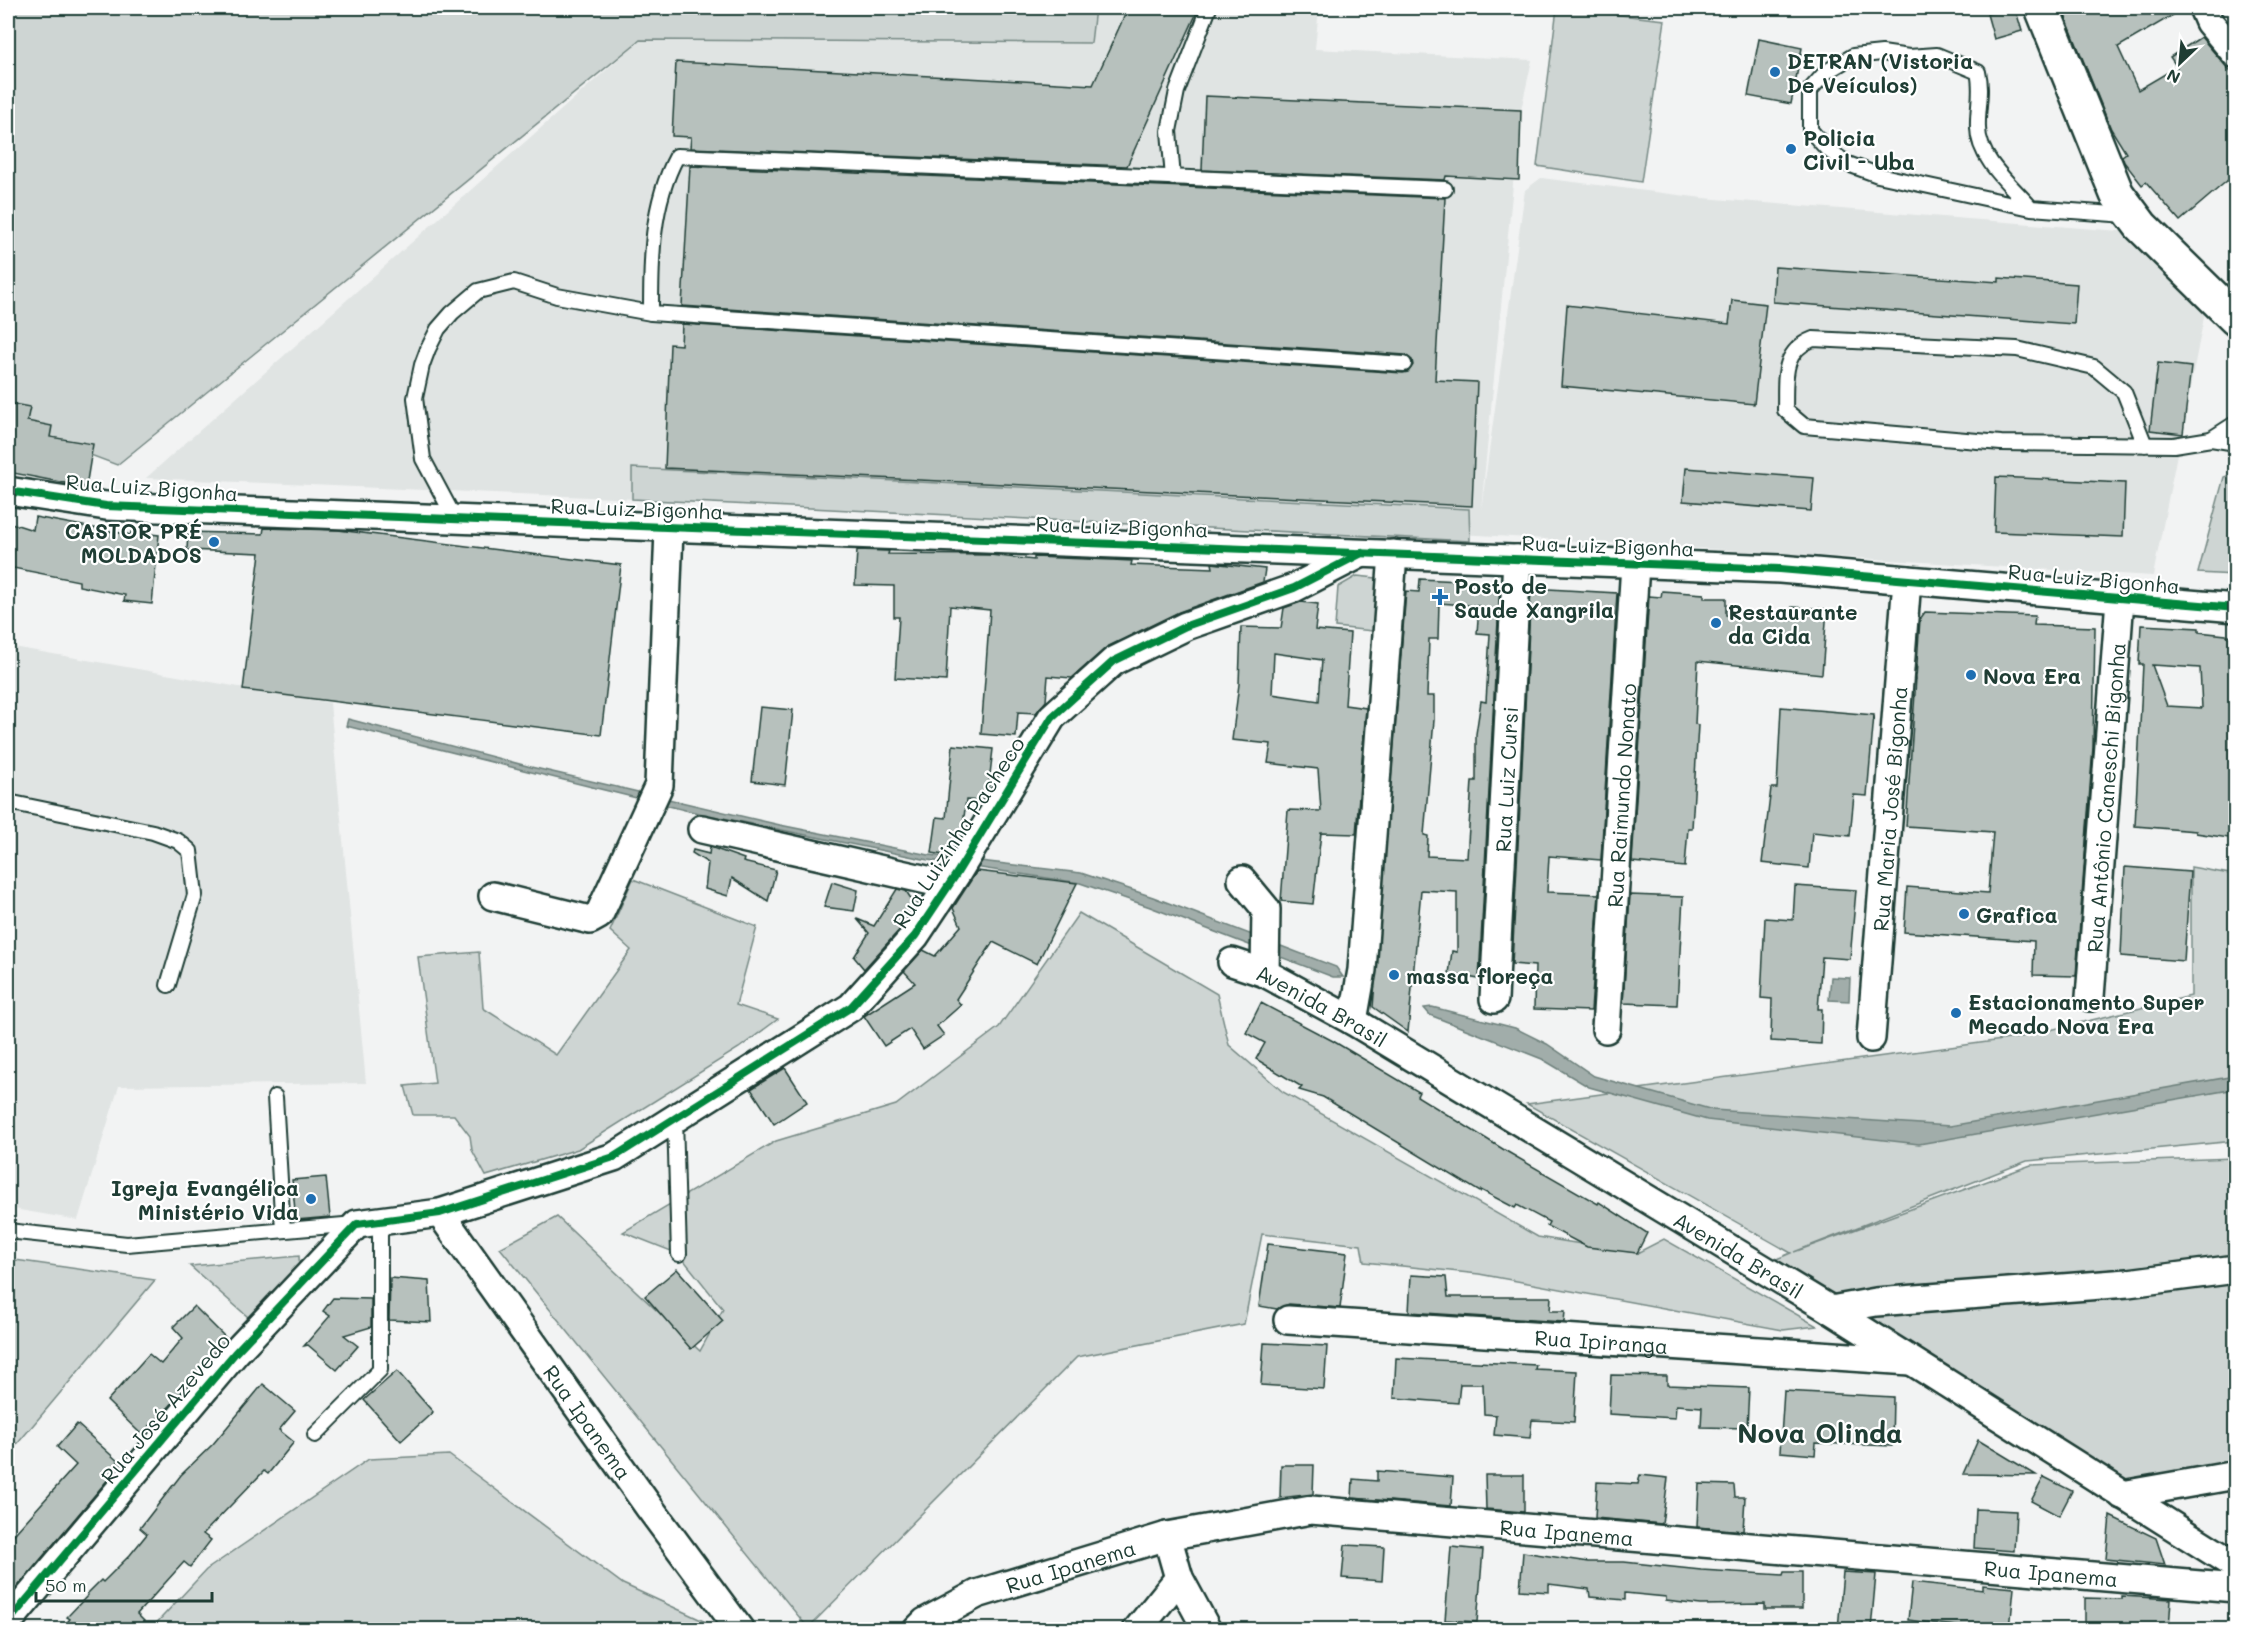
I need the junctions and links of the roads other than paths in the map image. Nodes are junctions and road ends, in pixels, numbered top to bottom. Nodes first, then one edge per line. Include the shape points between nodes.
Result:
1 (1209, 8) edge
2 (2042, 8) edge
3 (2203, 8) edge
4 (2235, 54) edge
5 (1173, 178) junction
6 (1445, 189) dead end
7 (2031, 208) junction
8 (2132, 215) junction
9 (651, 313) junction
10 (2235, 319) edge
11 (1404, 364) dead end
12 (2235, 423) edge
13 (2211, 439) junction
14 (2235, 443) edge
15 (2145, 445) junction
16 (8, 491) edge
17 (454, 517) junction
18 (680, 528) junction
19 (1362, 553) junction
20 (1393, 554) junction
21 (1517, 559) junction
22 (1635, 564) junction
23 (1907, 580) junction
24 (2120, 599) junction
25 (2235, 608) edge
26 (8, 802) edge
27 (702, 829) dead end
28 (1242, 880) dead end
29 (949, 885) junction
30 (493, 896) dead end
31 (1232, 962) dead end
32 (1265, 967) junction
33 (168, 985) dead end
34 (2090, 997) dead end
35 (1494, 999) dead end
36 (1353, 1021) junction
37 (1606, 1029) dead end
38 (1871, 1038) dead end
39 (275, 1097) dead end
40 (675, 1119) junction
41 (440, 1213) junction
42 (368, 1221) junction
43 (282, 1230) junction
44 (8, 1232) edge
45 (679, 1254) dead end
46 (2235, 1269) edge
47 (1831, 1310) junction
48 (1288, 1320) dead end
49 (1912, 1361) junction
50 (315, 1436) dead end
51 (2235, 1475) edge
52 (2122, 1495) junction
53 (1167, 1536) junction
54 (2235, 1566) edge
55 (1179, 1578) junction
56 (2235, 1588) edge
57 (8, 1622) edge
58 (740, 1629) edge
59 (917, 1629) edge
60 (1137, 1629) edge
61 (1207, 1629) edge

1 - 5 lane via 1177,92 1169,131
2 - 8 street via 2117,194
3 - 4 street via 2209,22
5 - 6 lane
5 - 9 lane via 678,156 662,192 656,225
7 - 7 lane via 1878,175 1848,164 1810,130 1809,90 1826,72 1853,56 1937,55 1978,72 1982,87 1977,129 1983,152
7 - 8 lane
8 - 10 street
9 - 11 lane
9 - 17 lane via 556,296 514,282 478,291 453,313 438,329 428,349 415,398 423,459
12 - 13 lane
13 - 14 lane
13 - 15 lane
15 - 15 lane via 2001,443 1804,426 1785,410 1787,362 1799,345 1813,339 2017,349 2094,367 2124,392
16 - 17 street, Rua Luiz Bigonha via 106,506
17 - 18 street, Rua Luiz Bigonha
18 - 19 street, Rua Luiz Bigonha
18 - 30 street via 669,530 659,785 599,915 590,920
19 - 20 street, Rua Luiz Bigonha
19 - 29 street, Rua Luizinha Pacheco via 1294,588 1186,626 1114,661 1052,717
20 - 21 street, Rua Luiz Bigonha
20 - 36 street via 1362,970
21 - 22 street, Rua Luiz Bigonha
21 - 35 street, Rua Luiz Cursi
22 - 23 street, Rua Luiz Bigonha via 1780,569
22 - 37 street, Rua Raimundo Nonato
23 - 24 street, Rua Luiz Bigonha
23 - 38 street, Rua Maria José Bigonha
24 - 25 street, Rua Luiz Bigonha
24 - 34 street, Rua Antônio Caneschi Bigonha
26 - 33 lane via 153,832 178,841 190,851 195,895
27 - 29 street
28 - 32 street via 1266,909
29 - 40 street, Rua Luizinha Pacheco via 915,936 851,1007
31 - 32 street, Avenida Brasil
32 - 36 street, Avenida Brasil
36 - 47 street, Avenida Brasil
39 - 43 lane
40 - 41 street, Rua Luizinha Pacheco via 614,1157
40 - 45 lane
41 - 42 street, Rua Luizinha Pacheco
41 - 58 street, Rua Ipanema
42 - 43 lane
42 - 50 lane via 380,1370
42 - 57 street, Rua José Azevedo via 235,1353
43 - 44 lane via 127,1244
46 - 47 street via 2128,1283 1876,1302
47 - 49 street, Avenida Brasil
48 - 49 street, Rua Ipiranga
49 - 52 street, Avenida Brasil
51 - 52 street
52 - 54 street, Avenida Brasil
53 - 55 street
53 - 56 street, Rua Ipanema via 1311,1510
53 - 59 street, Rua Ipanema via 977,1594
55 - 60 street
55 - 61 street

